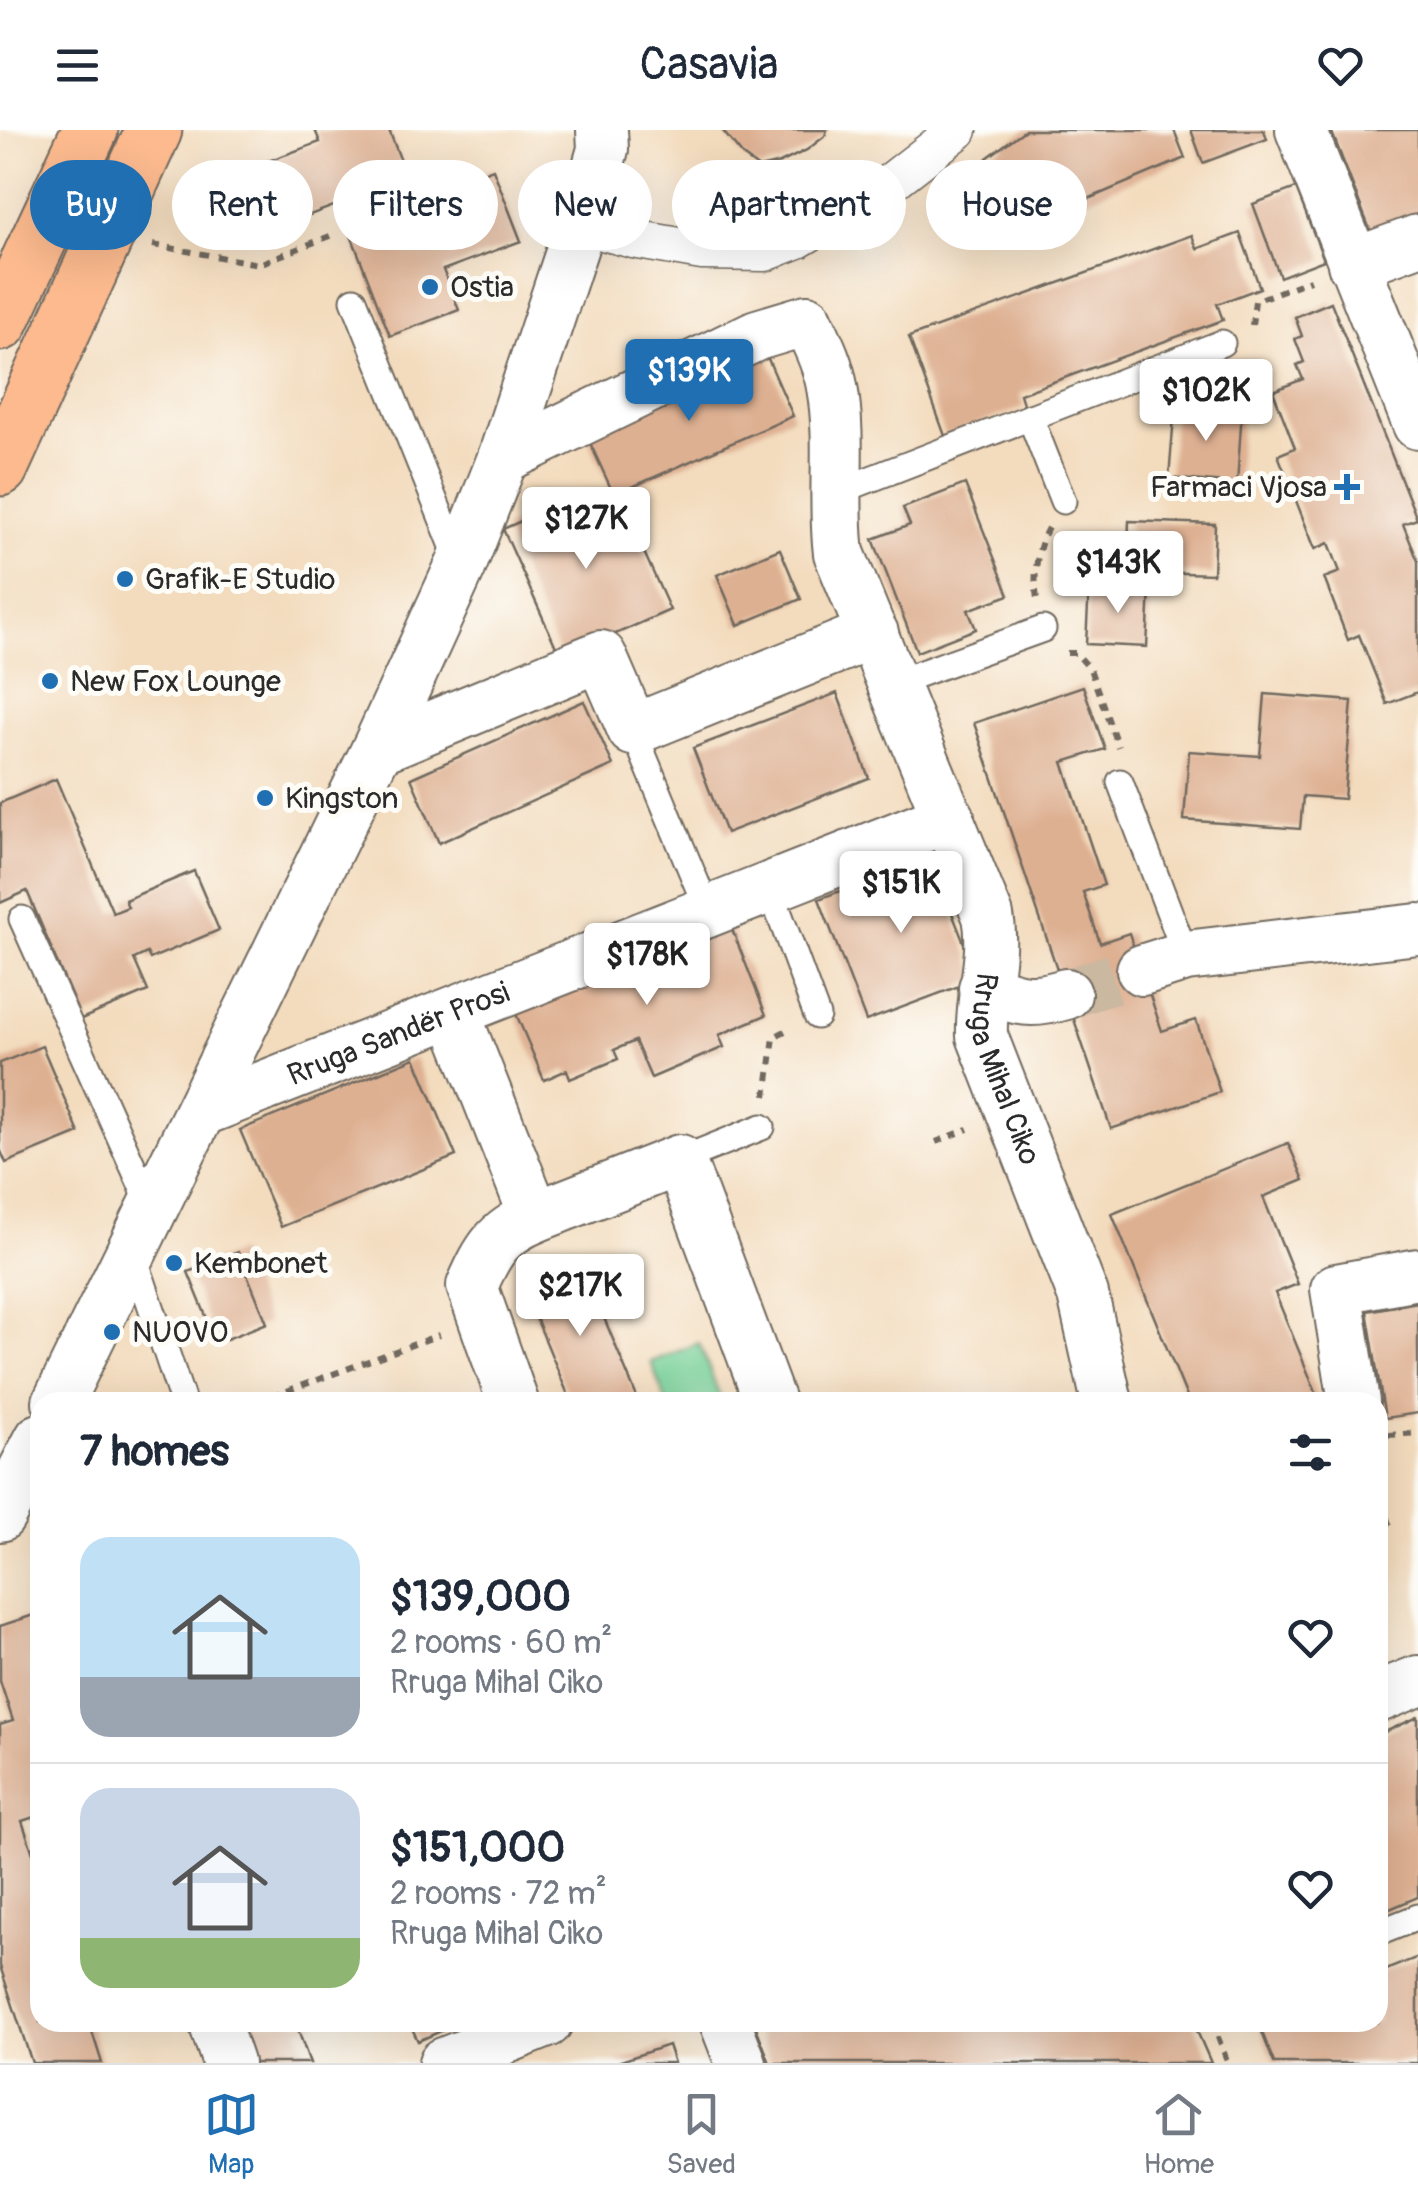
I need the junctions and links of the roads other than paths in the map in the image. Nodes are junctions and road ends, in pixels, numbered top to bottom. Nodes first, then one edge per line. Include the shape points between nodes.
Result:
1 (90, 130) edge
2 (154, 130) edge
3 (602, 130) edge
4 (958, 130) edge
5 (1301, 130) edge
6 (600, 160) edge
7 (1418, 240) edge
8 (652, 243) edge
9 (572, 250) edge
10 (1353, 264) junction
11 (354, 300) dead end
12 (0, 323) edge
13 (1222, 342) road end
14 (1030, 416) junction
15 (1418, 424) edge
16 (503, 458) junction
17 (0, 468) edge
18 (836, 492) junction
19 (1063, 500) road end
20 (461, 566) junction
21 (1042, 629) road end
22 (873, 633) junction
23 (894, 683) junction
24 (633, 730) junction
25 (377, 749) junction
26 (1120, 782) road end
27 (949, 817) junction
28 (769, 886) junction
29 (708, 911) junction
30 (22, 919) dead end
31 (1418, 929) edge
32 (1164, 963) joint
33 (984, 988) junction
34 (1066, 994) tunnel mouth
35 (454, 1012) junction
36 (817, 1016) road end
37 (200, 1111) junction
38 (762, 1126) road end
39 (680, 1160) junction
40 (535, 1217) junction
41 (143, 1232) junction
42 (1418, 1274) edge
43 (63, 1392) edge
44 (181, 1392) edge
45 (509, 1392) edge
46 (766, 1392) edge
47 (1104, 1392) edge
48 (1352, 1392) edge
49 (30, 1469) edge
50 (17, 1508) edge
51 (1418, 1681) edge
52 (1388, 1693) edge
53 (1418, 1917) edge
54 (1388, 1929) edge
55 (217, 2032) edge
56 (522, 2032) edge
57 (730, 2032) edge
58 (228, 2063) edge
59 (444, 2063) edge
60 (741, 2063) edge

1 - 12 main road
2 - 17 main road
3 - 6 street
4 - 8 street via 882,190 798,240 765,252
5 - 10 street
7 - 10 street
9 - 16 street
10 - 15 street
11 - 20 lane
13 - 14 lane
14 - 18 lane
14 - 19 lane
16 - 18 street, Rruga Mihal Ciko via 757,335 806,320 833,390
16 - 20 street
18 - 22 street, Rruga Mihal Ciko via 839,553
20 - 25 street
21 - 23 lane
22 - 23 street, Rruga Mihal Ciko
22 - 24 street
23 - 27 street, Rruga Mihal Ciko
24 - 25 street via 601,656
24 - 29 lane
25 - 37 street
26 - 32 lane
27 - 28 street, Rruga Sandër Prosi
27 - 33 street, Rruga Mihal Ciko via 988,916 992,939
28 - 29 street, Rruga Sandër Prosi
28 - 36 lane
29 - 35 street, Rruga Sandër Prosi
30 - 41 lane
31 - 32 street
33 - 34 street via 1038,1003
33 - 47 street, Rruga Mihal Ciko via 985,1046 1084,1294
35 - 37 street, Rruga Sandër Prosi
35 - 40 street
37 - 41 street
38 - 39 lane
39 - 40 street
39 - 46 street
40 - 45 street via 489,1248 472,1286
41 - 43 street
41 - 44 lane
42 - 48 street via 1336,1289
49 - 50 street
51 - 52 street
53 - 54 lane
55 - 58 street
56 - 59 street
57 - 60 street

